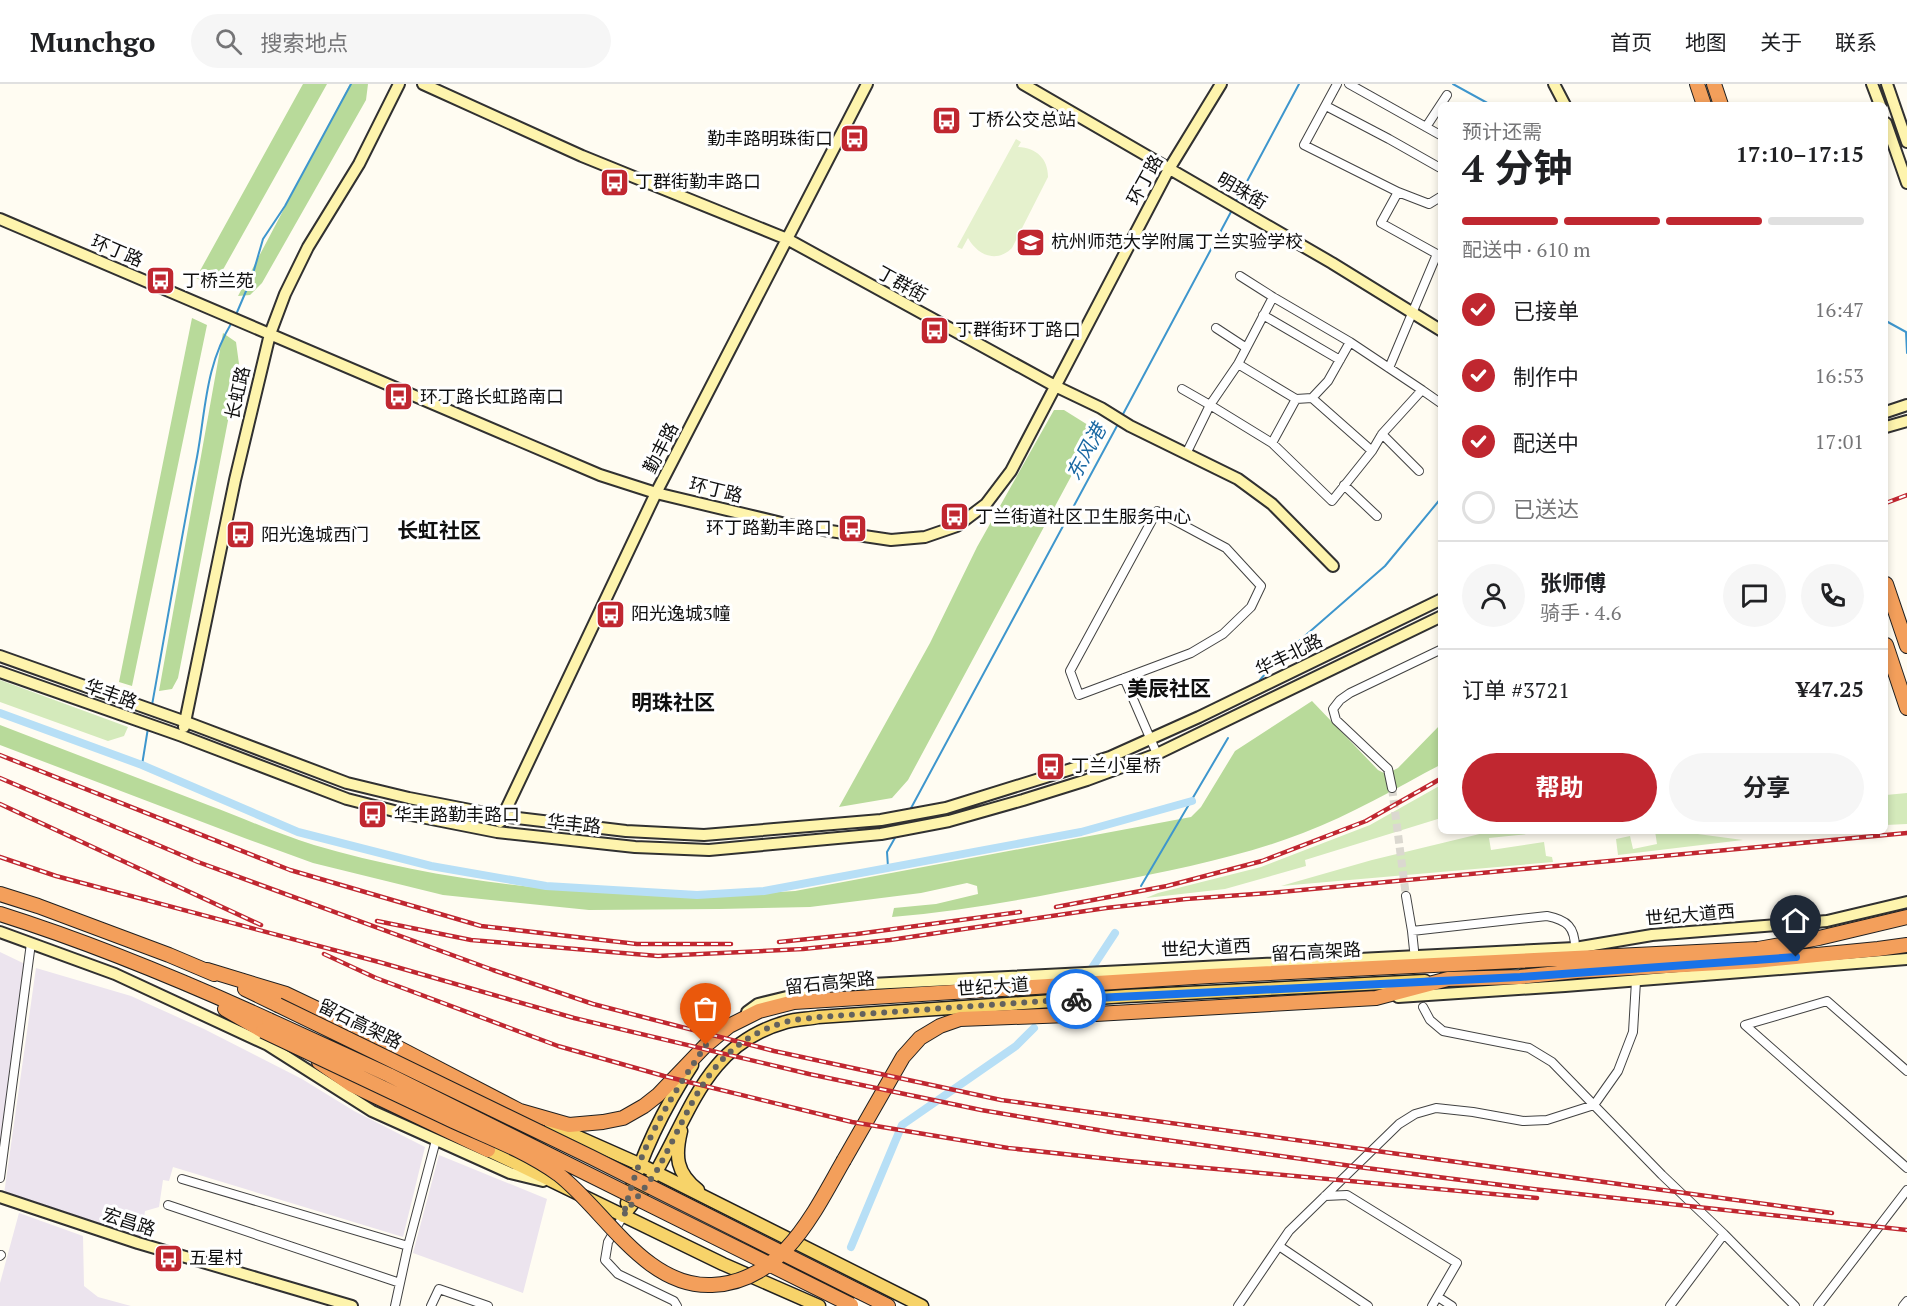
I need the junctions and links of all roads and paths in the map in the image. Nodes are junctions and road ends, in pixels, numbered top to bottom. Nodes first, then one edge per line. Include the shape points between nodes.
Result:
1 (399, 84) edge
2 (423, 84) edge
3 (867, 84) edge
4 (1023, 84) edge
5 (1221, 84) edge
6 (1338, 84) edge
7 (1349, 84) edge
8 (1554, 84) edge
9 (1696, 84) edge
10 (1714, 84) edge
11 (1872, 84) edge
12 (1887, 84) edge
13 (1447, 95) dead end
14 (1442, 102) edge
15 (1563, 102) edge
16 (1703, 102) edge
17 (1720, 102) edge
18 (1879, 102) edge
19 (1326, 106) junction
20 (1438, 109) edge
21 (1426, 127) junction
22 (1888, 129) edge
23 (1438, 134) edge
24 (1907, 142) edge
25 (1438, 168) edge
26 (1169, 169) junction
27 (1907, 183) edge
28 (1398, 192) junction
29 (1438, 198) edge
30 (0, 219) edge
31 (787, 239) junction
32 (1438, 254) edge
33 (1438, 257) edge
34 (1240, 276) dead end
35 (1273, 297) junction
36 (1412, 313) junction
37 (1263, 315) junction
38 (1216, 328) dead end
39 (1438, 329) edge
40 (270, 334) junction
41 (1350, 342) junction
42 (1245, 347) junction
43 (1340, 360) junction
44 (1238, 364) junction
45 (1389, 368) junction
46 (1054, 386) junction
47 (1182, 389) dead end
48 (1422, 390) junction
49 (1312, 398) junction
50 (1296, 399) junction
51 (1438, 401) edge
52 (1210, 405) junction
53 (1907, 405) edge
54 (1888, 411) edge
55 (1907, 421) edge
56 (1888, 426) edge
57 (1382, 434) junction
58 (1272, 443) junction
59 (1372, 451) junction
60 (1186, 454) junction
61 (1419, 471) dead end
62 (1344, 485) junction
63 (656, 492) junction
64 (1377, 516) dead end
65 (1333, 566) dead end
66 (1888, 590) edge
67 (1438, 601) edge
68 (1438, 618) edge
69 (1907, 646) edge
70 (1438, 651) edge
71 (1888, 651) edge
72 (0, 656) edge
73 (0, 672) edge
74 (1124, 678) junction
75 (1907, 708) edge
76 (186, 722) junction
77 (182, 736) junction
78 (1150, 739) junction
79 (1157, 754) junction
80 (1392, 788) tunnel mouth
81 (501, 816) junction
82 (497, 832) junction
83 (0, 894) edge
84 (1406, 896) tunnel mouth
85 (1907, 902) edge
86 (0, 914) edge
87 (1907, 917) edge
88 (1412, 931) junction
89 (0, 932) edge
90 (1819, 938) junction
91 (31, 943) junction
92 (1907, 945) edge
93 (1575, 948) junction
94 (1414, 950) dead end
95 (1907, 959) edge
96 (207, 970) junction
97 (1448, 979) junction
98 (1636, 981) junction
99 (1291, 988) junction
100 (1376, 998) junction
101 (1336, 1000) junction
102 (1423, 1007) dead end
103 (266, 1026) junction
104 (729, 1026) junction
105 (706, 1045) junction
106 (295, 1046) junction
107 (1907, 1071) edge
108 (1594, 1105) junction
109 (687, 1110) junction
110 (520, 1111) junction
111 (436, 1140) junction
112 (488, 1150) joint
113 (1, 1163) edge
114 (639, 1164) junction
115 (1907, 1168) edge
116 (655, 1173) junction
117 (0, 1178) edge
118 (182, 1179) dead end
119 (553, 1183) junction
120 (1907, 1190) edge
121 (1326, 1196) junction
122 (0, 1197) edge
123 (718, 1204) junction
124 (168, 1205) dead end
125 (623, 1216) junction
126 (1724, 1234) junction
127 (408, 1246) junction
128 (1279, 1246) junction
129 (400, 1283) junction
130 (1438, 1297) junction
131 (1907, 1301) edge
132 (352, 1306) edge
133 (395, 1306) edge
134 (431, 1306) edge
135 (488, 1306) edge
136 (677, 1306) edge
137 (819, 1306) edge
138 (852, 1306) edge
139 (888, 1306) edge
140 (922, 1306) edge
141 (1238, 1306) edge
142 (1368, 1306) edge
143 (1432, 1306) edge
144 (1452, 1306) edge
145 (1670, 1306) edge
146 (1795, 1306) edge
147 (1818, 1306) edge
148 (1903, 1306) edge

1 - 40 main road, 长虹路 via 359,164 308,248
2 - 31 main road, 丁群街 via 582,156
3 - 31 main road, 勤丰路
4 - 26 main road, 明珠街
5 - 26 main road, 环丁路
6 - 19 street
7 - 21 street
8 - 15 main road
9 - 16 highway
10 - 17 highway
11 - 18 main road
12 - 24 main road
13 - 14 street
19 - 25 street
19 - 28 street via 1304,145
20 - 21 street
21 - 23 street
22 - 27 main road
26 - 36 main road, 明珠街
26 - 46 main road, 环丁路
28 - 29 street via 1429,204
28 - 32 street via 1381,223
30 - 40 main road, 环丁路
31 - 46 main road, 丁群街
31 - 63 main road, 勤丰路
33 - 36 street
34 - 35 street
35 - 37 street
35 - 41 street
36 - 39 main road, 明珠街
36 - 45 street
37 - 42 street
37 - 43 street
38 - 42 street
40 - 63 main road, 环丁路 via 600,475
40 - 76 main road, 长虹路 via 235,480
41 - 43 street
41 - 45 street
42 - 44 street
43 - 49 street via 1329,381
44 - 50 street
44 - 52 street
45 - 48 street
46 - 60 main road, 丁群街
46 - 63 main road, 环丁路 via 1011,471 986,504 957,526 925,537 891,540 790,525
47 - 52 street
48 - 51 street
48 - 57 street
49 - 50 street
49 - 59 street
50 - 58 street
52 - 58 street
52 - 60 street
53 - 54 main road
55 - 56 main road
57 - 59 street
57 - 61 street
58 - 62 street via 1332,501
59 - 62 street
60 - 65 main road, 丁群街 via 1238,479 1272,504
62 - 64 street
63 - 81 main road, 勤丰路
66 - 69 highway
67 - 78 main road, 华丰北路
68 - 79 main road, 华丰北路
70 - 80 street via 1350,693 1333,709 1336,720 1388,769
71 - 75 highway
72 - 76 main road, 华丰路
73 - 77 main road, 华丰路
74 - 74 street via 1191,653 1223,633 1251,608 1261,586 1226,548 1157,511 1070,671 1080,695
74 - 78 street
76 - 77 main road, 长虹路
76 - 81 main road, 华丰路 via 346,783
77 - 82 main road, 华丰路 via 347,799
78 - 79 street
78 - 81 main road, 华丰路 via 1110,757 946,808 881,820 704,835 626,831
79 - 82 main road, 华丰路 via 1023,800 881,834 709,850 635,848
81 - 82 main road, 勤丰路
83 - 96 highway, 留石高架路
84 - 88 street
85 - 93 main road, 世纪大道西 via 1827,921 1652,935
86 - 103 highway, 留石高架路 via 174,979
87 - 90 highway, 留石高架路
88 - 93 street via 1547,916 1559,918 1569,926 1575,936
88 - 94 street
89 - 91 main road
90 - 93 highway
90 - 104 highway, 留石高架路 via 1758,949 825,999 772,1007
91 - 111 main road via 115,974 268,1045 372,1111
91 - 113 street
92 - 97 highway via 1755,961
93 - 104 main road, 世纪大道西 via 832,986 758,1004
95 - 98 main road
96 - 110 highway, 留石高架路 via 286,994
96 - 139 highway, 留石高架路, bridge
97 - 99 main road, 世纪大道
97 - 100 highway
98 - 100 main road
98 - 108 street via 1632,1032 1618,1071
99 - 101 main road
99 - 109 main road, 世纪大道 via 1126,996 788,1022 760,1031 734,1048 708,1075
100 - 101 highway
101 - 106 highway, bridge via 960,1019 940,1026 920,1038 903,1057 794,1241 761,1269 714,1285 685,1281 652,1265 577,1190 533,1158
102 - 108 street via 1443,1031 1529,1048 1551,1062
103 - 106 highway, bridge
103 - 138 highway, 留石高架路, bridge via 399,1080
104 - 105 highway, 留石高架路
105 - 110 highway, 留石高架路 via 658,1095 623,1118 569,1125
105 - 114 main road via 671,1098
106 - 112 highway, bridge via 352,1085
107 - 115 street via 1827,1000 1745,1025
108 - 121 street via 1547,1120 1523,1121 1436,1108 1415,1114
108 - 126 street
109 - 116 main road
109 - 123 main road via 677,1160 692,1185
110 - 114 main road
111 - 119 main road via 510,1173
111 - 127 street
112 - 119 main road
113 - 117 street
114 - 116 main road
114 - 125 main road
116 - 123 main road
116 - 125 main road
118 - 127 street
119 - 125 main road
120 - 147 street
121 - 128 street
121 - 130 street via 1347,1195 1457,1263
122 - 132 main road, 宏昌路 via 147,1246
123 - 140 main road
124 - 129 street
125 - 136 street via 608,1242 605,1260 618,1274
125 - 137 main road
126 - 145 street
126 - 146 street
127 - 129 street
128 - 141 street
128 - 142 street
129 - 133 street
130 - 143 street
130 - 144 street
131 - 148 street
134 - 135 street via 439,1290

